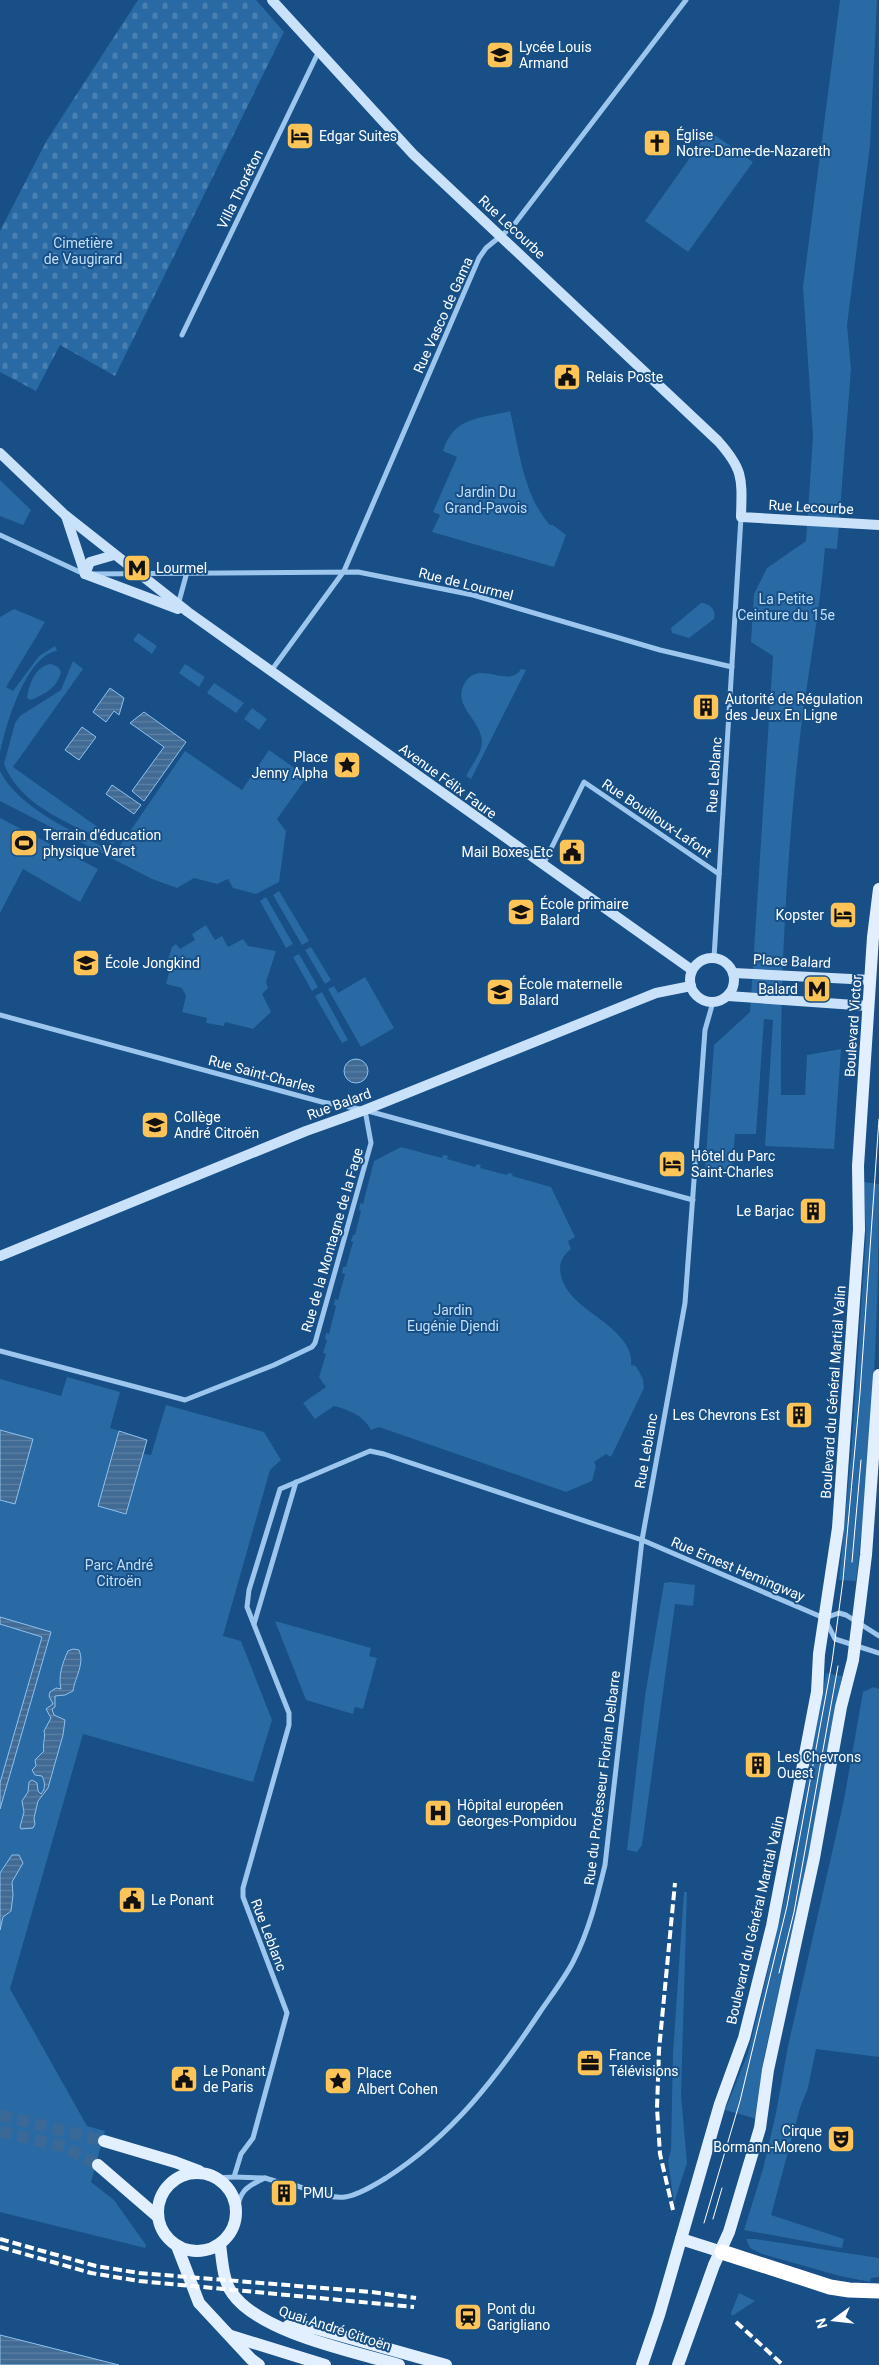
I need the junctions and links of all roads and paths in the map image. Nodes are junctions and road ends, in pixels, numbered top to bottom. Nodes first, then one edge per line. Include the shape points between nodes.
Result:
1 (272, 0) edge
2 (686, 0) edge
3 (318, 53) junction
4 (501, 236) junction
5 (182, 335) dead end
6 (0, 453) edge
7 (65, 515) junction
8 (741, 517) junction
9 (879, 525) edge
10 (0, 535) edge
11 (114, 555) junction
12 (344, 571) junction
13 (187, 572) junction
14 (137, 573) junction
15 (85, 574) junction
16 (178, 604) junction
17 (188, 612) junction
18 (732, 668) junction
19 (271, 671) junction
20 (543, 865) junction
21 (719, 874) junction
22 (879, 889) edge
23 (714, 958) junction
24 (692, 970) junction
25 (733, 973) junction
26 (875, 979) edge
27 (691, 986) junction
28 (728, 996) junction
29 (713, 1002) junction
30 (874, 1006) edge
31 (0, 1015) edge
32 (365, 1110) junction
33 (858, 1166) joint
34 (693, 1200) junction
35 (0, 1256) edge
36 (0, 1351) edge
37 (879, 1375) edge
38 (296, 1482) junction
39 (642, 1540) junction
40 (824, 1618) junction
41 (254, 1624) junction
42 (863, 1626) junction
43 (879, 1636) edge
44 (860, 1647) junction
45 (879, 1653) edge
46 (104, 2142) tunnel mouth
47 (98, 2165) tunnel mouth
48 (211, 2176) junction
49 (234, 2177) junction
50 (265, 2178) junction
51 (276, 2181) tunnel mouth
52 (297, 2186) tunnel mouth
53 (236, 2213) junction
54 (157, 2216) junction
55 (681, 2239) junction
56 (220, 2244) junction
57 (177, 2246) junction
58 (722, 2252) junction
59 (879, 2291) edge
60 (266, 2321) junction
61 (229, 2336) junction
62 (259, 2365) edge
63 (325, 2365) edge
64 (399, 2365) edge
65 (446, 2365) edge
66 (642, 2365) edge
67 (678, 2365) edge

1 - 3 street, Rue Lecourbe
2 - 4 street, Rue Vasco de Gama via 513,226
3 - 4 street, Rue Lecourbe via 413,154
3 - 5 street, Villa Thoréton
4 - 8 street, Rue Lecourbe via 718,440 742,478
4 - 12 street, Rue Vasco de Gama via 479,258
6 - 7 street, Avenue Félix Faure
7 - 11 street, Avenue Félix Faure
7 - 15 street, Avenue Félix Faure
8 - 9 street, Rue Lecourbe
8 - 18 street, Rue Leblanc
10 - 15 street, Rue de Lourmel
11 - 14 street, Avenue Félix Faure
11 - 15 street via 90,562
12 - 13 street, Rue de Lourmel
12 - 18 street, Rue de Lourmel via 473,596
12 - 19 street, Rue Vasco de Gama
13 - 14 street, Rue de Lourmel
13 - 16 street
14 - 15 street, Rue de Lourmel
14 - 16 street, Avenue Félix Faure
15 - 17 street, Avenue Félix Faure
16 - 17 street, Avenue Félix Faure
17 - 19 street, Avenue Félix Faure
18 - 21 street, Rue Leblanc
19 - 20 street, Avenue Félix Faure
20 - 21 street, Rue Bouilloux-Lafont via 584,782
20 - 24 street, Avenue Félix Faure
21 - 23 street, Rue Leblanc
22 - 26 main road, Boulevard Victor
23 - 24 street via 698,963
23 - 25 street, Place Balard via 726,963
24 - 27 street
25 - 26 street, Place Balard
25 - 28 street, Place Balard via 734,984
26 - 30 main road, Boulevard Victor
27 - 29 street via 701,999
27 - 32 street, Rue Balard via 656,993
28 - 29 street
28 - 30 street
29 - 34 street, Rue Leblanc via 705,1030
30 - 33 main road, Boulevard Victor
31 - 32 street, Rue Saint-Charles via 322,1102
32 - 34 street, Rue Saint-Charles
32 - 35 street, Rue Balard
32 - 36 street, Rue de la Montagne de la Fage via 371,1143 312,1347 185,1400
33 - 40 main road, Boulevard du Général Martial Valin via 859,1230 840,1509
34 - 39 street, Rue Leblanc via 685,1303
37 - 42 main road
38 - 39 street, Rue Leblanc via 370,1451
38 - 41 street
38 - 41 street, Rue Leblanc via 278,1493 249,1590 247,1607
39 - 40 street, Rue Ernest Hemingway
39 - 52 street, Rue du Professeur Florian Delbarre via 605,1865 593,1916 573,1963 498,2073 464,2113 423,2152 377,2183 352,2195 339,2197
40 - 42 street via 839,1613
40 - 44 street via 835,1639
40 - 55 main road, Boulevard du Général Martial Valin via 817,1692 772,1926 744,2038 720,2104
41 - 49 street, Rue Leblanc via 289,1713 289,1725 243,1897 287,2013 253,2138 241,2154
42 - 43 street
42 - 44 main road
44 - 45 street
44 - 58 main road via 841,1707 814,1858 768,2070 760,2128
46 - 48 main road
47 - 54 main road
48 - 49 street
48 - 53 main road via 231,2192
48 - 54 main road via 188,2174 171,2182 160,2198
49 - 50 street
50 - 51 street
50 - 53 street via 240,2195
53 - 56 main road via 232,2230
54 - 57 main road via 160,2228
55 - 58 main road
55 - 66 main road, Boulevard du Général Martial Valin
56 - 57 main road via 203,2252
56 - 60 main road, Quai André Citroën via 230,2291 247,2309
57 - 61 main road via 199,2303
58 - 59 highway via 830,2286
58 - 67 main road via 714,2265
60 - 64 main road, Quai André Citroën
60 - 65 main road via 314,2328
61 - 62 main road
61 - 63 main road

